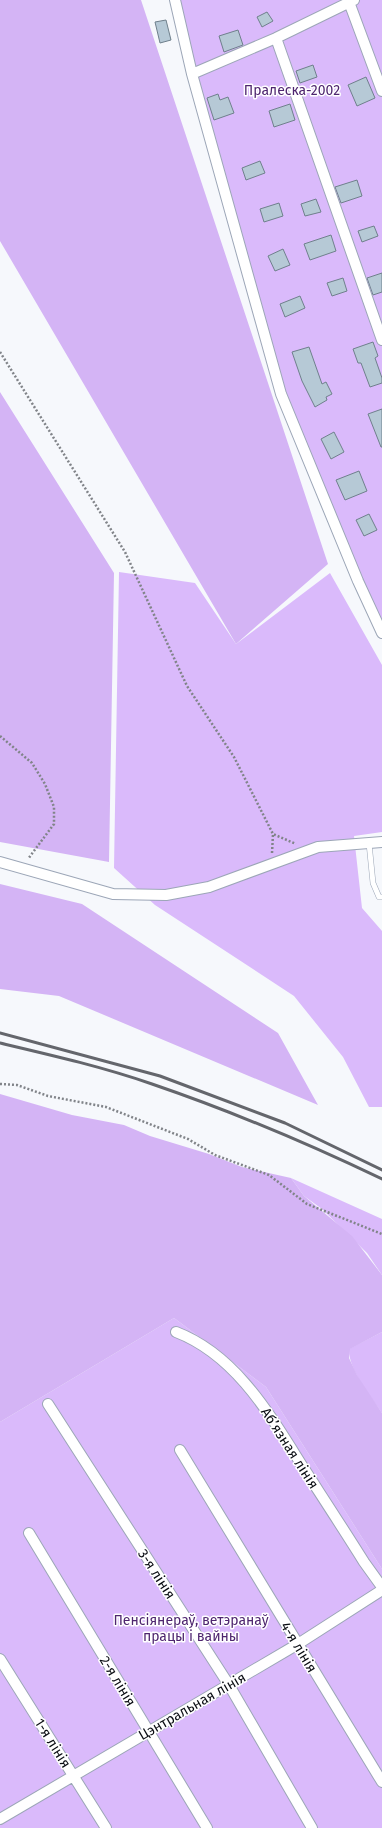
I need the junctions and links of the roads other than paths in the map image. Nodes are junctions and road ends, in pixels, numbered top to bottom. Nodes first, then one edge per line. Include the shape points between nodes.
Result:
1 (175, 0) edge
2 (352, 1) edge
3 (276, 38) junction
4 (192, 74) junction
5 (382, 91) edge
6 (382, 340) edge
7 (382, 633) edge
8 (382, 842) edge
9 (369, 843) junction
10 (0, 862) edge
11 (382, 897) edge
12 (176, 1332) dead end
13 (48, 1404) dead end
14 (180, 1450) dead end
15 (29, 1533) dead end
16 (382, 1587) edge
17 (382, 1590) edge
18 (298, 1644) junction
19 (0, 1659) edge
20 (229, 1685) junction
21 (148, 1732) junction
22 (74, 1776) junction
23 (382, 1782) edge
24 (0, 1819) edge
25 (106, 1828) edge
26 (207, 1828) edge
27 (312, 1828) edge

1 - 4 street
2 - 3 street
2 - 5 street
3 - 4 street
3 - 6 street
4 - 7 street via 281,394
8 - 9 street
9 - 10 street via 318,847 208,887 166,895 113,894
9 - 11 lane via 373,883
12 - 16 street, Абʼязная лінія via 189,1337 228,1364 264,1406
13 - 20 street, 3-я лінія
14 - 18 street, 4-я лінія
15 - 21 street, 2-я лінія
17 - 18 street, Цэнтральная лінія
18 - 20 street, Цэнтральная лінія
18 - 23 street, 4-я лінія
19 - 22 street, 1-я лінія
20 - 21 street, Цэнтральная лінія
20 - 27 street, 3-я лінія
21 - 22 street, Цэнтральная лінія
21 - 26 street, 2-я лінія
22 - 24 street, Цэнтральная лінія
22 - 25 street, 1-я лінія

